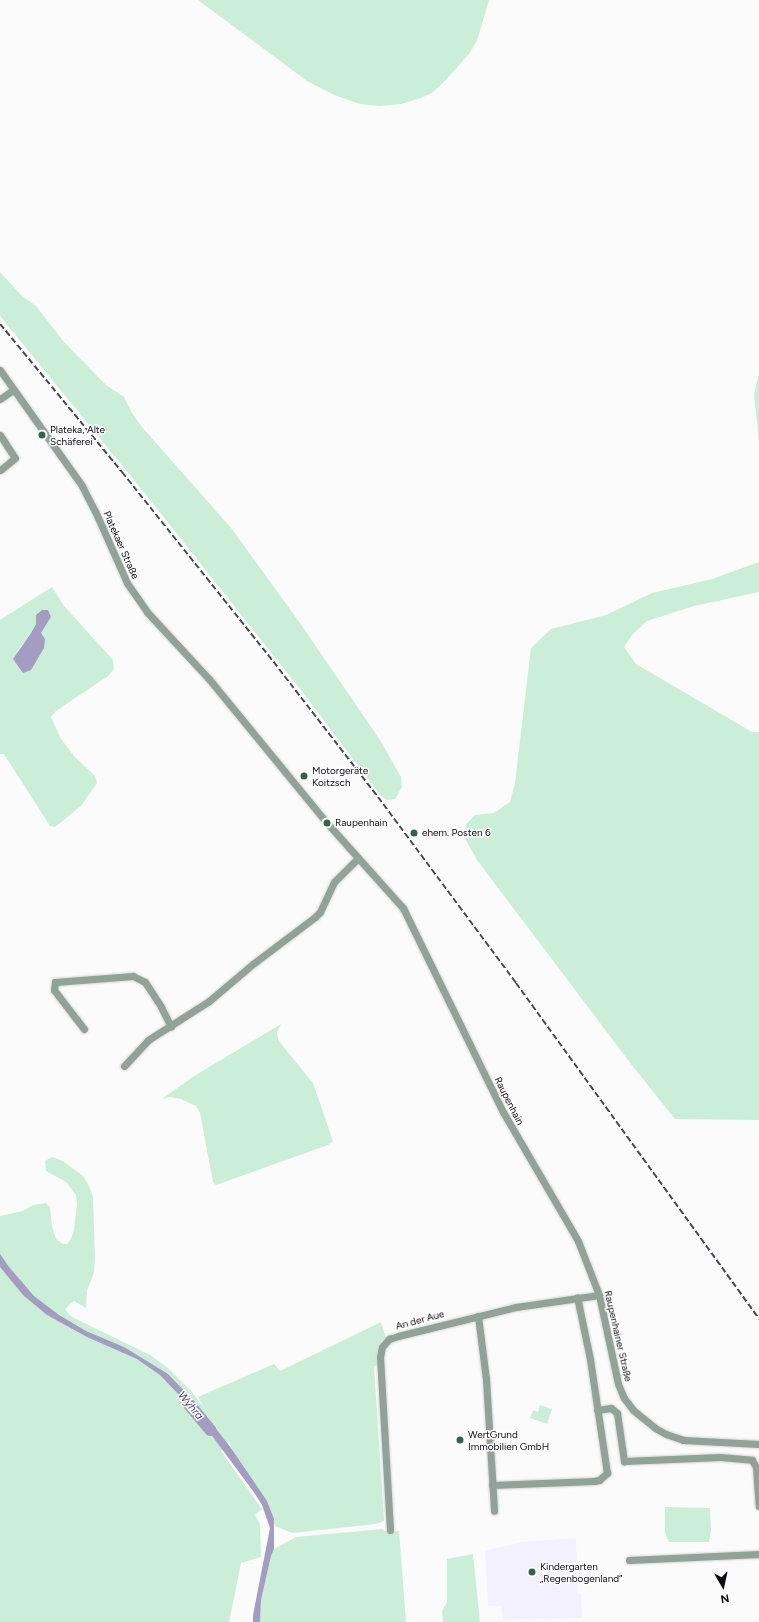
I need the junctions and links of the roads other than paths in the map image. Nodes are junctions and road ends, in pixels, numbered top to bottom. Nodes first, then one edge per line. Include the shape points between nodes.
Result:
1 (0, 370) edge
2 (14, 390) junction
3 (0, 399) edge
4 (0, 434) edge
5 (0, 470) edge
6 (269, 753) joint
7 (358, 858) junction
8 (171, 1027) junction
9 (84, 1029) dead end
10 (124, 1066) dead end
11 (535, 1168) joint
12 (599, 1295) junction
13 (577, 1297) junction
14 (478, 1316) junction
15 (597, 1410) junction
16 (759, 1444) edge
17 (492, 1485) junction
18 (759, 1506) edge
19 (494, 1511) dead end
20 (390, 1530) dead end
21 (759, 1554) edge
22 (629, 1560) dead end

1 - 2 street, Platekaer Straße
2 - 3 street
2 - 6 street, Platekaer Straße via 89,498 133,592 157,624 209,679
4 - 5 street via 15,458
6 - 7 street, Raupenhain
7 - 8 street via 334,882 320,912 315,917 209,1001
7 - 11 street, Raupenhain via 403,908 503,1112
8 - 9 street via 145,982 132,976 55,982 54,990
8 - 10 street via 148,1040
11 - 12 street, Raupenhainer Straße via 571,1227
12 - 13 street, An der Aue
12 - 16 street, Raupenhainer Straße via 618,1384 632,1410 643,1421 683,1440
13 - 14 street, An der Aue
13 - 15 street
14 - 17 street via 486,1379
14 - 20 street, An der Aue via 398,1336 389,1339 382,1347 380,1357
15 - 17 street via 607,1473 599,1480
15 - 18 street via 611,1408 618,1413 624,1460 689,1457 748,1459 756,1467
17 - 19 street
21 - 22 street

